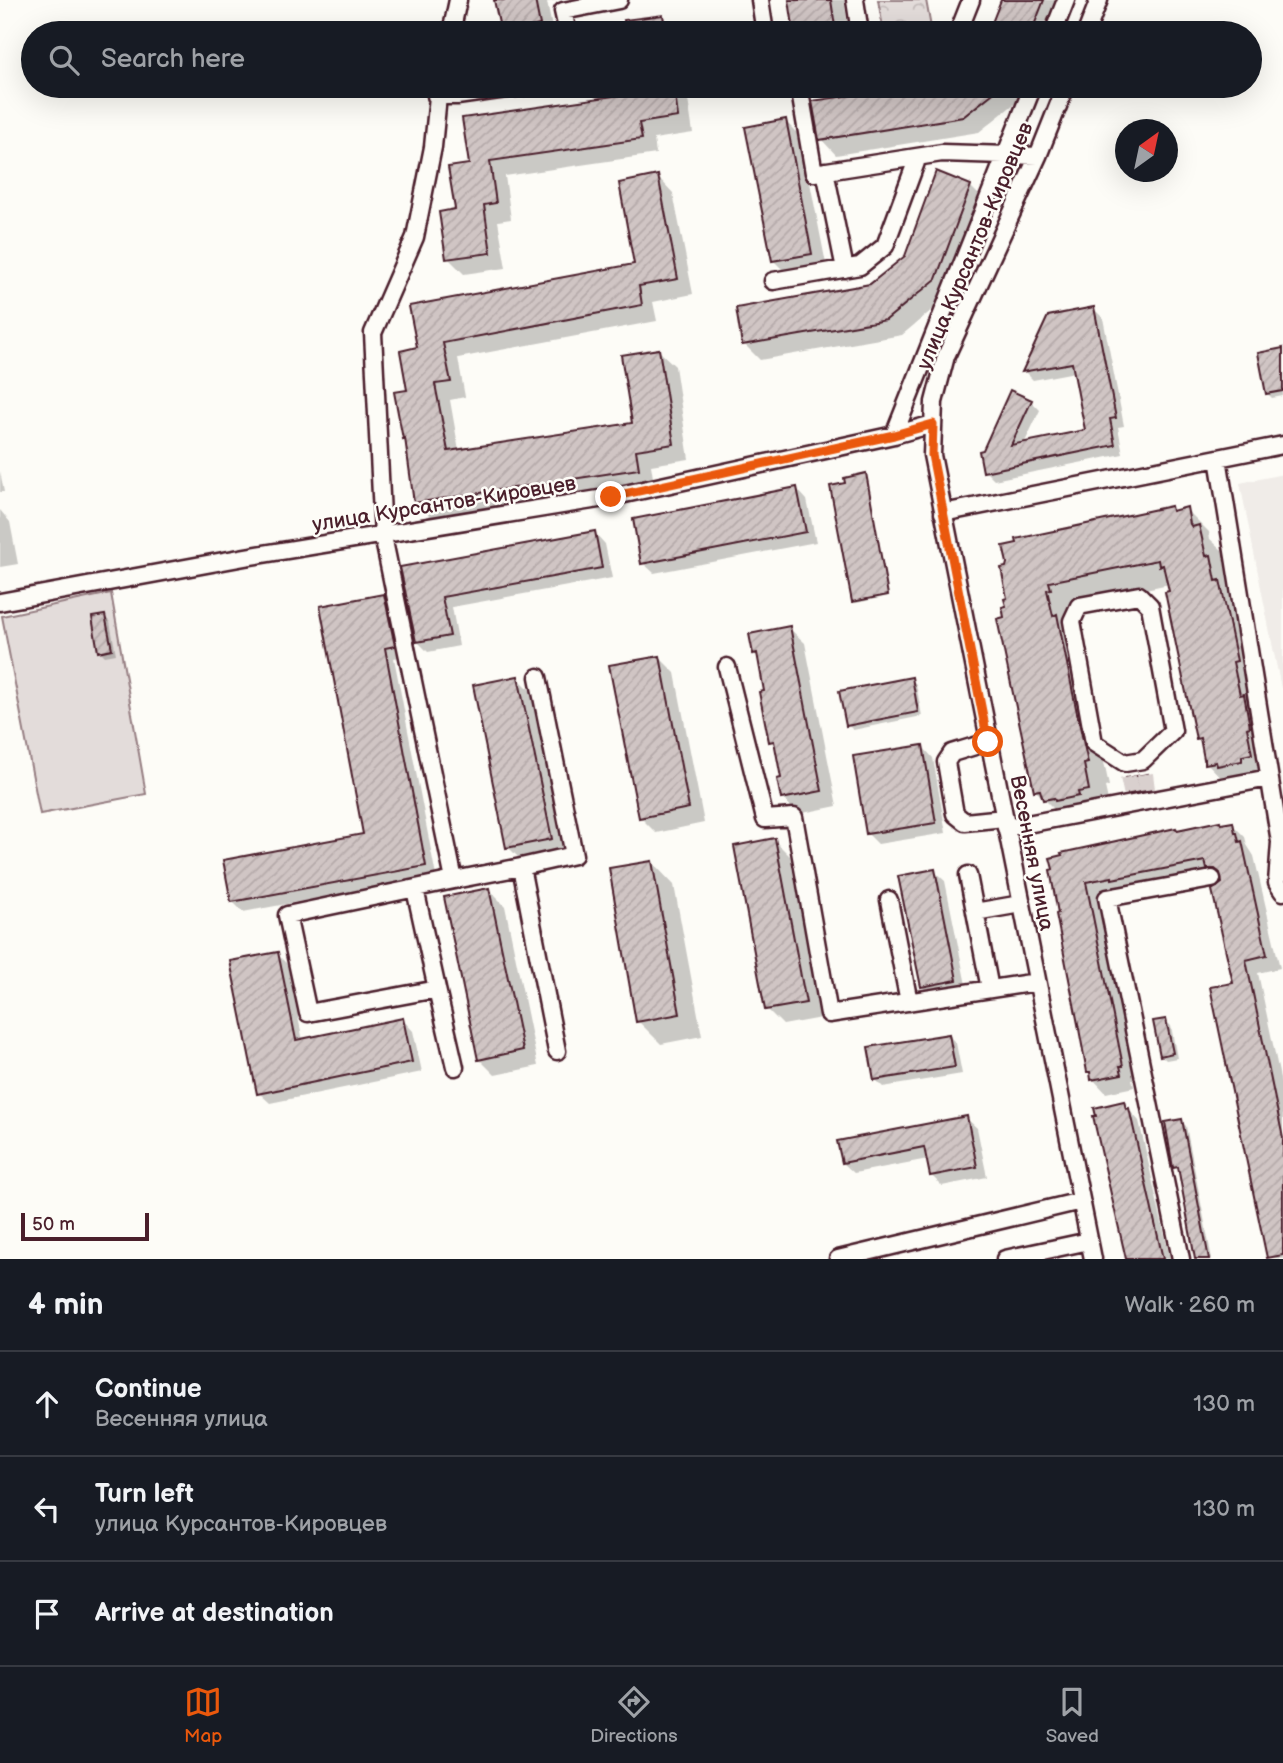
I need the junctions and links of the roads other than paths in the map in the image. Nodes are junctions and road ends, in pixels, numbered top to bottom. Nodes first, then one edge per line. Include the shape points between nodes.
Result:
1 (458, 0) edge
2 (619, 0) edge
3 (760, 0) edge
4 (855, 0) edge
5 (971, 0) edge
6 (1066, 0) edge
7 (1100, 0) edge
8 (454, 21) edge
9 (565, 21) edge
10 (763, 21) edge
11 (858, 21) edge
12 (963, 21) edge
13 (1058, 21) edge
14 (1091, 21) edge
15 (437, 98) edge
16 (801, 98) edge
17 (1028, 98) edge
18 (1061, 98) edge
19 (1006, 155) junction
20 (1038, 156) junction
21 (918, 157) junction
22 (825, 172) junction
23 (845, 269) junction
24 (773, 281) dead end
25 (933, 424) junction
26 (894, 435) junction
27 (1283, 445) edge
28 (932, 455) joint
29 (1218, 458) junction
30 (943, 513) junction
31 (383, 536) junction
32 (0, 602) edge
33 (727, 667) dead end
34 (538, 677) dead end
35 (988, 742) junction
36 (1144, 767) joint
37 (1269, 778) junction
38 (1005, 823) junction
39 (521, 867) junction
40 (968, 874) dead end
41 (454, 880) junction
42 (1213, 880) dead end
43 (415, 889) junction
44 (1283, 892) edge
45 (889, 900) dead end
46 (1021, 904) junction
47 (975, 912) junction
48 (1037, 982) junction
49 (437, 989) junction
50 (990, 989) junction
51 (909, 1002) junction
52 (557, 1051) dead end
53 (455, 1066) dead end
54 (1081, 1201) junction
55 (1089, 1241) junction
56 (1031, 1256) edge
57 (838, 1259) edge
58 (1005, 1259) edge
59 (1093, 1259) edge
60 (1181, 1259) edge

1 - 8 street
2 - 9 street via 563,11
3 - 10 street
4 - 11 street
5 - 12 street
6 - 13 street
7 - 14 street
15 - 31 street via 415,237 373,333
16 - 22 street via 814,173
17 - 19 street
18 - 20 street, улица Курсантов-Кировцев
19 - 20 street
19 - 21 street
19 - 26 street
20 - 25 street, улица Курсантов-Кировцев via 946,356
21 - 22 street
21 - 23 street via 885,246 860,266
22 - 23 street
23 - 24 street
25 - 26 street, улица Курсантов-Кировцев
25 - 28 street, улица Курсантов-Кировцев
26 - 31 street, улица Курсантов-Кировцев via 611,497
27 - 29 street
28 - 30 street, Весенняя улица
29 - 30 street
29 - 37 street
30 - 35 street, Весенняя улица
31 - 32 street, улица Курсантов-Кировцев
31 - 41 street
33 - 51 street via 765,819 794,817 829,1014
34 - 39 street via 574,855
35 - 38 street, Весенняя улица
35 - 38 street via 952,753 946,762 954,814 965,822
36 - 36 street via 1173,731 1150,606 1139,595 1079,606 1072,621 1094,743 1127,770
37 - 38 street
37 - 44 street via 1280,842 1277,883
38 - 46 street, Весенняя улица
39 - 41 street
39 - 52 street
40 - 47 street
41 - 43 street
42 - 60 street via 1107,898
43 - 49 street
43 - 49 street via 287,915 308,1013
45 - 51 street
46 - 47 street
46 - 48 street, Весенняя улица
47 - 50 street
48 - 50 street
48 - 54 street, Весенняя улица
49 - 53 street
50 - 51 street
54 - 55 street, Весенняя улица
54 - 57 street
55 - 56 street
55 - 59 street, Весенняя улица
56 - 58 street

